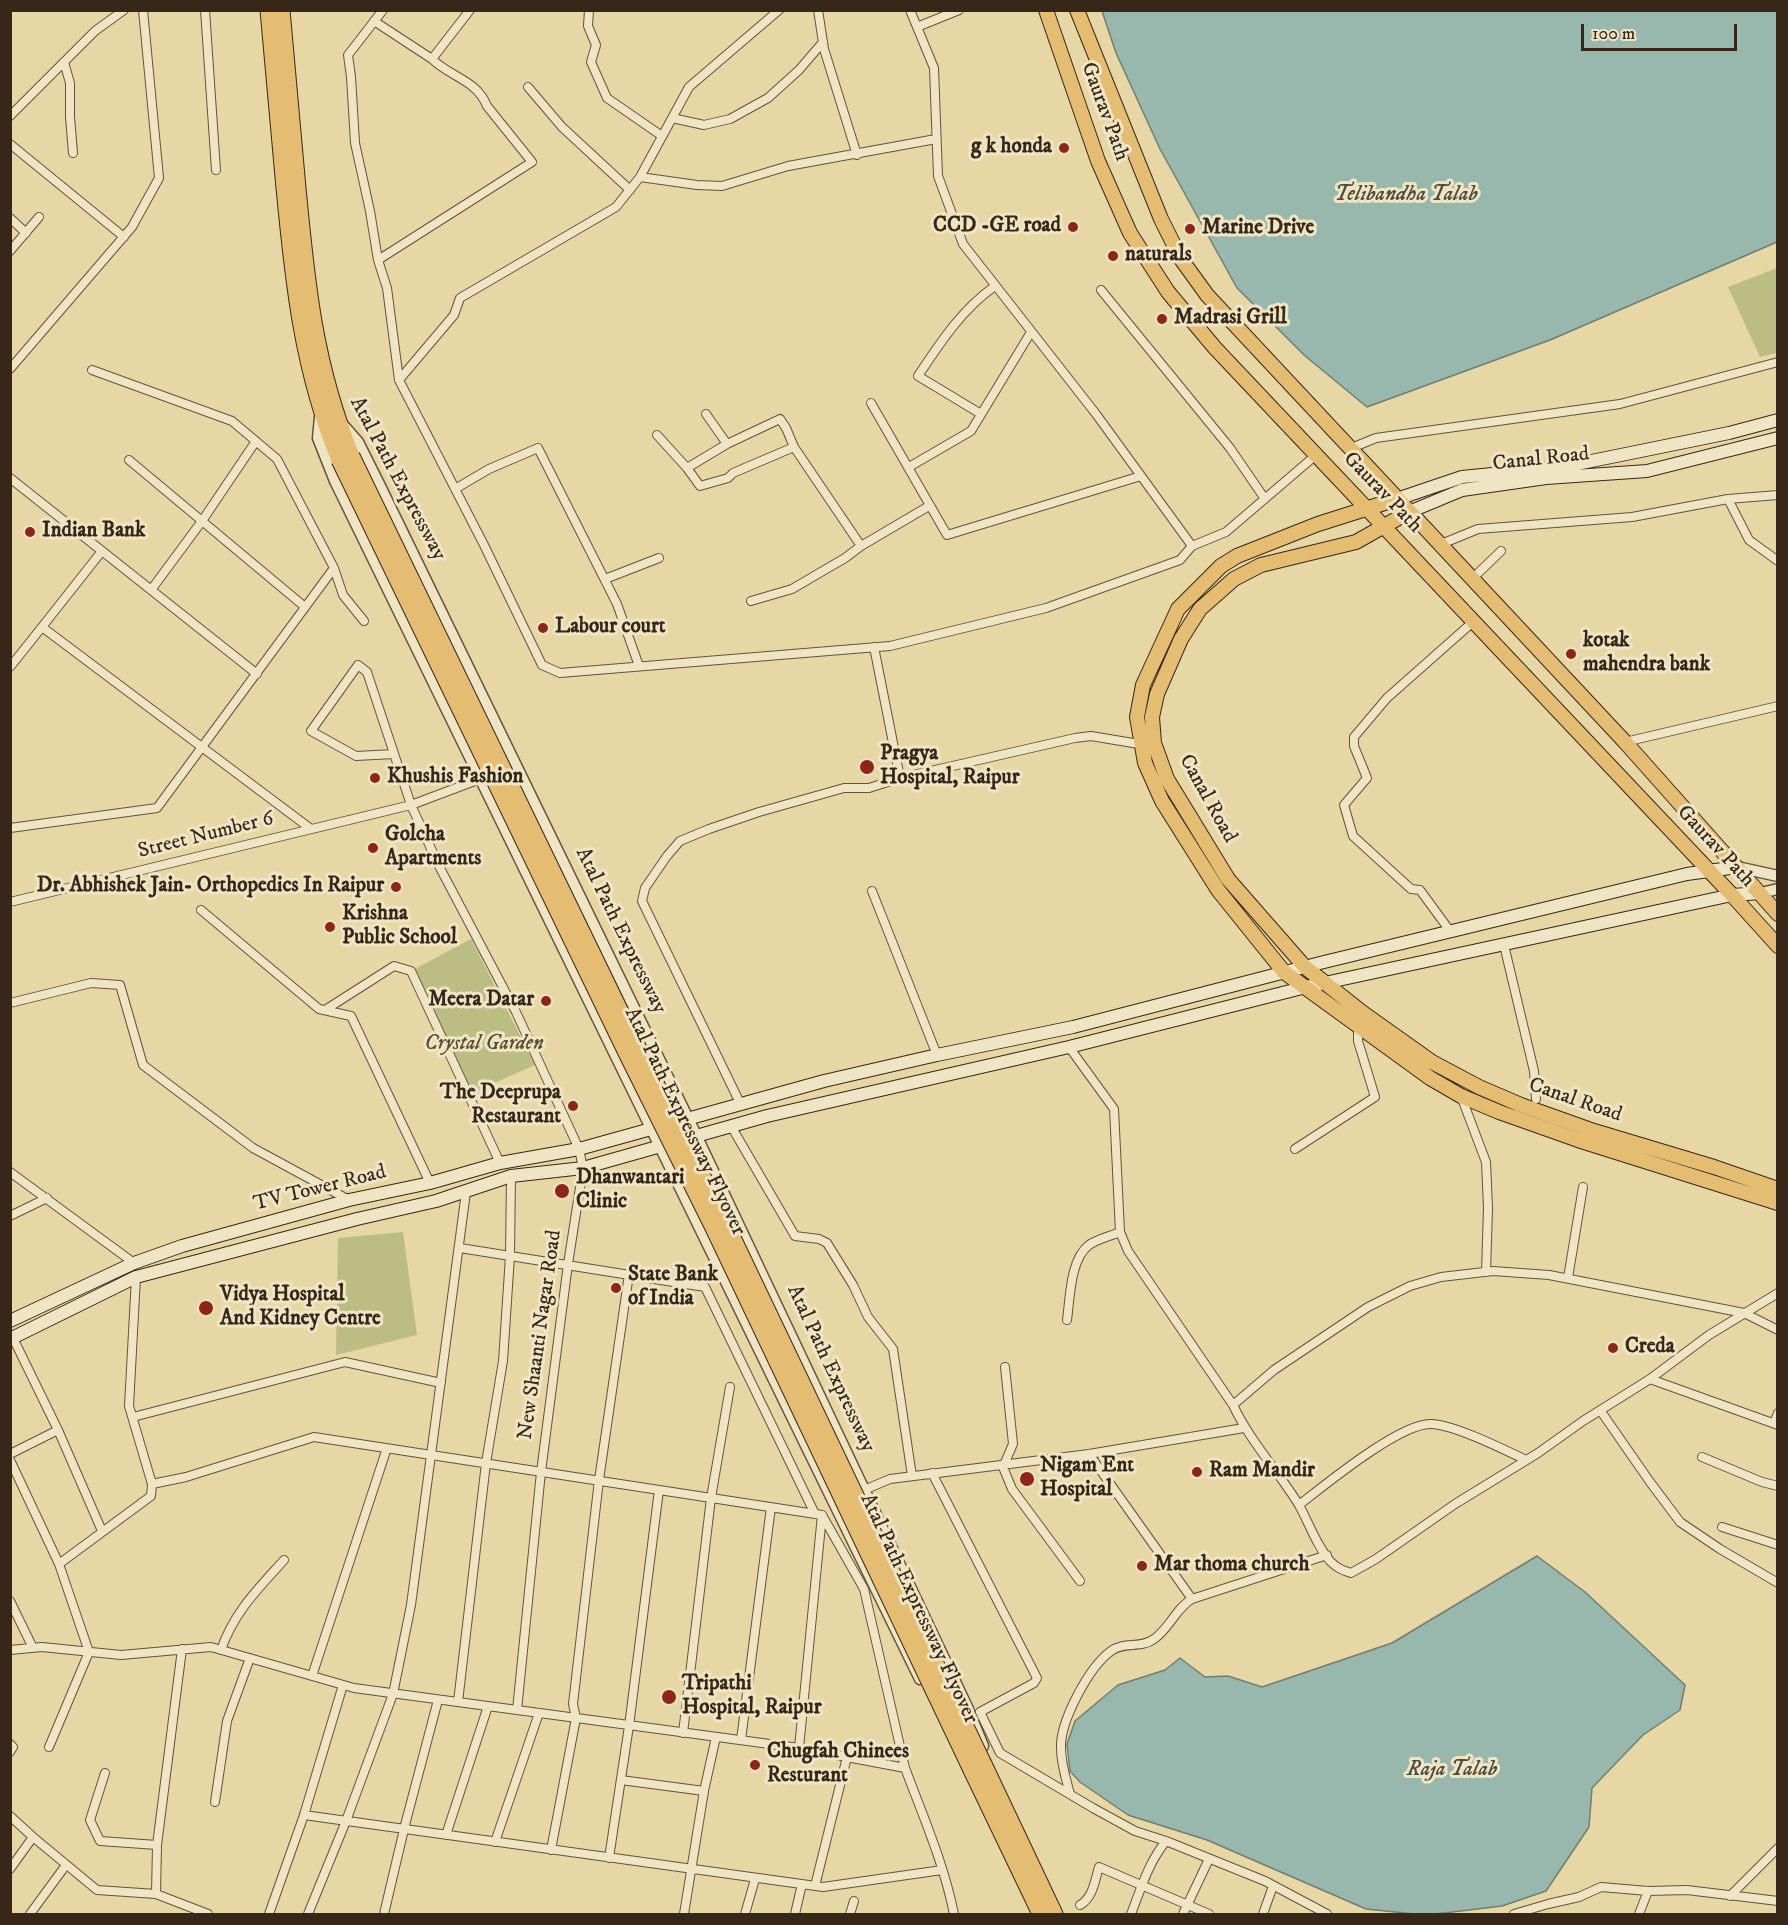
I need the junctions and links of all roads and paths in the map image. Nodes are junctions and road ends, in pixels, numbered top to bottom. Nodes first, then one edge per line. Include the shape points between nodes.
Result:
1 (124, 10) edge
2 (143, 10) edge
3 (205, 10) edge
4 (262, 10) edge
5 (268, 10) edge
6 (282, 10) edge
7 (289, 10) edge
8 (383, 10) edge
9 (470, 10) edge
10 (589, 10) edge
11 (779, 10) edge
12 (819, 10) edge
13 (910, 10) edge
14 (959, 10) edge
15 (1046, 10) edge
16 (1077, 10) edge
17 (374, 21) junction
18 (916, 27) junction
19 (823, 42) junction
20 (432, 59) junction
21 (64, 62) junction
22 (280, 62) junction
23 (528, 87) dead end
24 (10, 116) edge
25 (672, 117) junction
26 (663, 136) junction
27 (936, 139) junction
28 (10, 144) edge
29 (74, 153) dead end
30 (857, 155) junction
31 (216, 170) dead end
32 (640, 177) junction
33 (630, 190) junction
34 (39, 217) dead end
35 (10, 218) edge
36 (26, 233) junction
37 (123, 237) junction
38 (10, 251) edge
39 (378, 260) junction
40 (995, 286) junction
41 (1101, 290) dead end
42 (1031, 332) junction
43 (1778, 362) edge
44 (10, 369) edge
45 (92, 370) dead end
46 (399, 380) junction
47 (871, 403) dead end
48 (321, 414) junction
49 (706, 414) dead end
50 (981, 414) junction
51 (336, 417) junction
52 (1778, 420) edge
53 (657, 435) dead end
54 (1778, 438) edge
55 (256, 441) junction
56 (728, 444) junction
57 (795, 447) junction
58 (1349, 449) junction
59 (1316, 455) junction
60 (345, 458) junction
61 (129, 460) dead end
62 (909, 467) junction
63 (687, 468) junction
64 (1141, 476) junction
65 (10, 478) edge
66 (455, 489) junction
67 (1778, 495) edge
68 (1265, 499) junction
69 (1397, 499) junction
70 (1728, 499) junction
71 (929, 506) junction
72 (1367, 508) junction
73 (1408, 512) junction
74 (202, 521) junction
75 (1385, 526) junction
76 (1439, 545) junction
77 (861, 546) junction
78 (1192, 546) junction
79 (102, 551) junction
80 (1500, 551) dead end
81 (658, 558) dead end
82 (1778, 561) edge
83 (334, 568) junction
84 (604, 579) junction
85 (1472, 579) junction
86 (151, 590) junction
87 (751, 601) dead end
88 (305, 606) junction
89 (364, 621) dead end
90 (1474, 621) junction
91 (42, 627) junction
92 (874, 647) junction
93 (10, 666) edge
94 (639, 666) junction
95 (257, 674) junction
96 (1778, 706) edge
97 (1625, 742) junction
98 (1148, 744) junction
99 (202, 747) junction
100 (394, 754) junction
101 (900, 778) junction
102 (480, 779) junction
103 (411, 805) junction
104 (12, 827) edge
105 (311, 829) junction
106 (1737, 867) junction
107 (1709, 871) junction
108 (1778, 876) edge
109 (1778, 889) edge
110 (872, 891) dead end
111 (1761, 892) junction
112 (1732, 895) junction
113 (10, 903) edge
114 (201, 910) dead end
115 (1778, 914) edge
116 (1450, 931) junction
117 (1504, 945) junction
118 (1778, 946) edge
119 (1305, 967) junction
120 (1284, 972) junction
121 (1324, 983) junction
122 (1306, 987) junction
123 (10, 1003) edge
124 (325, 1010) junction
125 (1358, 1027) junction
126 (1069, 1047) junction
127 (937, 1055) junction
128 (1461, 1096) junction
129 (762, 1097) junction
130 (1536, 1099) dead end
131 (740, 1103) junction
132 (767, 1116) junction
133 (688, 1119) junction
134 (732, 1126) junction
135 (650, 1130) junction
136 (696, 1136) junction
137 (658, 1146) junction
138 (579, 1149) junction
139 (1295, 1149) dead end
140 (500, 1162) junction
141 (584, 1168) junction
142 (10, 1172) edge
143 (511, 1176) junction
144 (430, 1183) junction
145 (1583, 1187) dead end
146 (1778, 1189) edge
147 (466, 1192) junction
148 (47, 1198) junction
149 (349, 1200) junction
150 (1778, 1203) edge
151 (10, 1216) edge
152 (1120, 1232) junction
153 (460, 1248) junction
154 (510, 1256) junction
155 (134, 1263) junction
156 (568, 1264) junction
157 (1486, 1272) junction
158 (629, 1274) junction
159 (136, 1277) junction
160 (1568, 1278) junction
161 (1778, 1293) edge
162 (1744, 1314) junction
163 (1067, 1320) dead end
164 (10, 1321) edge
165 (1778, 1330) edge
166 (12, 1338) edge
167 (1005, 1367) dead end
168 (1650, 1378) junction
169 (441, 1383) junction
170 (730, 1387) dead end
171 (1233, 1405) junction
172 (1600, 1410) junction
173 (1778, 1413) edge
174 (133, 1418) junction
175 (1776, 1424) edge
176 (1244, 1428) junction
177 (58, 1430) junction
178 (387, 1448) junction
179 (10, 1454) edge
180 (431, 1454) junction
181 (1089, 1454) junction
182 (1702, 1457) dead end
183 (10, 1460) edge
184 (1526, 1460) junction
185 (486, 1463) junction
186 (1004, 1464) junction
187 (541, 1472) junction
188 (932, 1473) junction
189 (912, 1476) junction
190 (599, 1480) junction
191 (152, 1484) junction
192 (1778, 1486) edge
193 (659, 1490) junction
194 (864, 1490) junction
195 (711, 1498) junction
196 (1299, 1505) junction
197 (771, 1507) junction
198 (818, 1514) junction
199 (1722, 1527) dead end
200 (102, 1531) junction
201 (1778, 1545) edge
202 (1327, 1556) junction
203 (284, 1560) dead end
204 (59, 1564) junction
205 (1080, 1581) dead end
206 (1778, 1583) edge
207 (1192, 1599) junction
208 (10, 1601) edge
209 (33, 1648) junction
210 (182, 1649) junction
211 (10, 1650) edge
212 (221, 1650) junction
213 (89, 1652) junction
214 (250, 1658) junction
215 (312, 1676) junction
216 (343, 1685) junction
217 (393, 1694) junction
218 (438, 1700) junction
219 (458, 1702) junction
220 (488, 1706) junction
221 (517, 1710) junction
222 (539, 1713) junction
223 (576, 1718) junction
224 (629, 1726) junction
225 (683, 1733) junction
226 (716, 1737) junction
227 (741, 1740) junction
228 (10, 1744) edge
229 (50, 1747) dead end
230 (799, 1748) junction
231 (10, 1752) edge
232 (847, 1757) junction
233 (905, 1768) junction
234 (105, 1773) dead end
235 (621, 1780) junction
236 (704, 1791) junction
237 (1070, 1794) junction
238 (215, 1802) dead end
239 (304, 1815) junction
240 (10, 1816) edge
241 (346, 1821) junction
242 (404, 1829) junction
243 (446, 1835) junction
244 (33, 1837) junction
245 (1166, 1841) junction
246 (495, 1842) junction
247 (157, 1845) junction
248 (1016, 1847) junction
249 (1778, 1848) edge
250 (551, 1850) junction
251 (609, 1858) junction
252 (1209, 1858) junction
253 (66, 1865) junction
254 (10, 1869) edge
255 (691, 1869) junction
256 (942, 1870) junction
257 (755, 1879) junction
258 (802, 1884) junction
259 (1142, 1885) junction
260 (815, 1886) junction
261 (1273, 1886) junction
262 (1648, 1891) junction
263 (156, 1894) junction
264 (1730, 1896) junction
265 (854, 1901) dead end
266 (1778, 1901) edge
267 (1080, 1905) dead end
268 (1189, 1905) junction
269 (30, 1914) edge
270 (208, 1914) edge
271 (269, 1914) edge
272 (308, 1914) edge
273 (384, 1914) edge
274 (684, 1914) edge
275 (745, 1914) edge
276 (795, 1914) edge
277 (850, 1914) edge
278 (954, 1914) edge
279 (1040, 1914) edge
280 (1055, 1914) edge
281 (1131, 1914) edge
282 (1183, 1914) edge
283 (1209, 1914) edge
284 (1263, 1914) edge
285 (1328, 1914) edge
286 (1516, 1914) edge
287 (1639, 1914) edge

1 - 21 street via 95,31
2 - 37 street via 159,178
3 - 31 street
4 - 22 street
5 - 22 highway
6 - 22 highway, Atal Path Expressway
7 - 22 street
8 - 17 street
9 - 20 street
10 - 26 street via 588,26 596,45 591,62 607,98
11 - 25 street via 689,87
12 - 19 street
13 - 18 street
14 - 18 street
15 - 59 main road, Gaurav Path via 1098,161 1130,233 1168,292
16 - 58 main road via 1161,219 1181,259 1207,295
17 - 20 street
17 - 39 street via 348,56 355,142
18 - 27 street via 934,68
19 - 25 street via 768,98 730,119 704,125
19 - 30 street
20 - 39 street via 470,83 484,97 532,162
21 - 24 street
21 - 29 street via 70,82
22 - 48 highway, Atal Path Expressway via 291,260 299,325
22 - 51 highway, Atal Path Expressway via 313,322
23 - 33 street via 562,127
25 - 26 street
26 - 32 street
27 - 30 street
27 - 40 street via 938,176 963,244
28 - 37 street
30 - 32 street via 788,166 722,186
32 - 33 street
33 - 46 street via 616,207 460,298 454,315
34 - 36 street
35 - 36 street
36 - 38 street
37 - 44 street
39 - 46 street via 387,288
40 - 42 street
40 - 50 street via 980,297 943,339 918,376
41 - 68 street via 1230,448
42 - 50 street
42 - 64 street
43 - 58 street via 1620,404 1376,438
45 - 55 street via 232,420
46 - 66 street
47 - 62 street
48 - 60 highway, Atal Path Expressway Flyover
48 - 102 street, Atal Path Expressway via 318,438 335,481
49 - 56 street
50 - 62 street via 970,431
51 - 60 highway, Atal Path Expressway Flyover
51 - 133 street, Atal Path Expressway via 358,442
52 - 69 main road, Canal Road via 1563,467 1462,477
53 - 63 street
54 - 73 main road, Canal Road via 1647,471 1546,478 1462,490
55 - 74 street
55 - 83 street via 277,459
56 - 57 street via 780,419
56 - 63 street
57 - 63 street via 728,478 700,486
57 - 77 street
58 - 69 main road
59 - 68 street
59 - 72 main road, Gaurav Path
60 - 248 highway, Atal Path Expressway Flyover, bridge via 622,1044
61 - 74 street
62 - 71 street
64 - 71 street via 947,535
64 - 78 street
65 - 79 street
66 - 84 street via 538,448
66 - 94 street via 542,665 560,673
67 - 70 street
68 - 78 street via 1226,532
69 - 72 main road
69 - 73 main road
70 - 76 street via 1632,517 1478,529
70 - 82 street via 1749,540
71 - 77 street
72 - 75 main road, Gaurav Path
72 - 98 main road via 1237,556 1221,566 1178,609 1143,685 1137,717
73 - 75 main road, Canal Road
73 - 76 main road
74 - 86 street
74 - 88 street
75 - 90 main road, Gaurav Path
75 - 98 main road, Canal Road via 1356,542 1261,565 1234,579 1212,597 1181,639 1157,694
76 - 85 main road
77 - 87 street via 792,589
78 - 92 street via 1180,560 1046,608
79 - 86 street
79 - 91 street
80 - 85 street
81 - 84 street
83 - 88 street
83 - 89 street via 343,595
84 - 94 street
85 - 97 main road
86 - 95 street
88 - 95 street
90 - 107 main road, Gaurav Path
90 - 116 street via 1387,698 1354,737 1367,778 1344,805 1353,836 1411,889 1420,890
91 - 93 street
91 - 99 street
92 - 94 street
92 - 101 street
95 - 99 street
96 - 97 street
97 - 106 main road
98 - 101 street via 1091,736 1075,738
98 - 119 main road, Canal Road via 1228,879
98 - 120 main road via 1145,763 1162,801 1218,890
99 - 104 street via 157,807
99 - 105 street
100 - 100 street via 367,672 358,665 311,731 356,756
100 - 103 street
101 - 131 street via 868,788 844,788 759,812 680,841 645,888 642,901
102 - 103 street, Street Number 6
102 - 135 street, Atal Path Expressway
103 - 105 street, Street Number 6
103 - 138 street via 516,1012
105 - 113 street, Street Number 6
106 - 107 main road, TV Tower Road
106 - 108 street
106 - 111 main road
107 - 112 main road, Gaurav Path
107 - 116 main road, TV Tower Road
109 - 111 street
110 - 127 street
111 - 112 main road, TV Tower Road
111 - 115 main road
112 - 117 main road, TV Tower Road
112 - 118 main road, Gaurav Path
114 - 124 street
116 - 119 main road, TV Tower Road
117 - 121 main road, TV Tower Road
117 - 130 street via 1534,1071
119 - 120 main road, TV Tower Road
119 - 121 main road, Canal Road
120 - 122 main road
120 - 127 main road, TV Tower Road via 1073,1027
121 - 122 main road, TV Tower Road
121 - 146 main road, Canal Road via 1432,1062 1479,1087 1594,1131
122 - 125 main road
122 - 126 main road, TV Tower Road
123 - 149 street via 91,983 120,985 143,1065 253,1148
124 - 140 street via 394,966 411,971
124 - 144 street via 351,1016
125 - 128 main road
125 - 139 street via 1358,1041 1375,1097
126 - 132 main road, TV Tower Road
126 - 152 street via 1114,1109
127 - 129 main road, TV Tower Road
128 - 150 main road via 1568,1137
128 - 157 street via 1486,1162
129 - 131 main road, TV Tower Road
129 - 132 main road
131 - 133 main road, TV Tower Road
132 - 134 main road, TV Tower Road
133 - 135 main road, TV Tower Road
133 - 136 street, Atal Path Expressway
134 - 136 main road, TV Tower Road
134 - 189 street via 795,1236 827,1243 868,1317 893,1349
135 - 137 street, Atal Path Expressway
135 - 138 main road, TV Tower Road
136 - 137 main road, TV Tower Road
136 - 194 street, Atal Path Expressway
137 - 141 main road, TV Tower Road
137 - 248 street, Atal Path Expressway via 954,1750
138 - 140 main road, TV Tower Road
138 - 141 street
140 - 144 main road, TV Tower Road
141 - 143 main road, TV Tower Road
141 - 156 street, New Shaanti Nagar Road
142 - 148 street
143 - 147 main road, TV Tower Road
143 - 154 street
144 - 149 main road, TV Tower Road
145 - 160 street
147 - 153 street
147 - 159 main road, TV Tower Road
148 - 151 street
148 - 155 street
149 - 155 main road, TV Tower Road
152 - 163 street via 1088,1245 1071,1280
152 - 171 street via 1128,1251
153 - 154 street
153 - 169 street
154 - 156 street
154 - 185 street via 503,1361
155 - 164 main road, TV Tower Road
156 - 158 street
156 - 187 street, New Shaanti Nagar Road
157 - 160 street
157 - 171 street via 1441,1277 1410,1286 1368,1307 1274,1371
158 - 190 street
158 - 198 street via 705,1287
159 - 166 main road, TV Tower Road
159 - 174 street via 129,1406
160 - 162 street
161 - 162 street
162 - 165 street
162 - 168 street
166 - 177 street
167 - 186 street via 1013,1444
168 - 172 street
168 - 175 street
169 - 174 street via 345,1362
169 - 180 street
170 - 195 street
171 - 176 street
172 - 184 street
172 - 206 street via 1680,1522
173 - 175 street
174 - 191 street
176 - 181 street
176 - 196 street
177 - 179 street
177 - 200 street
178 - 180 street
178 - 191 street via 314,1437
178 - 215 street
180 - 185 street
180 - 217 street via 411,1605
181 - 186 street
181 - 207 street
182 - 192 street
183 - 204 street
184 - 196 street via 1447,1428 1418,1425 1366,1456
184 - 202 street via 1350,1573 1340,1570
185 - 187 street
185 - 219 street
186 - 188 street
186 - 205 street via 1012,1489
187 - 190 street
187 - 221 street, New Shaanti Nagar Road
188 - 189 street
188 - 237 street via 1037,1678 980,1712 1000,1752
189 - 194 street via 890,1479
190 - 193 street
190 - 223 street via 573,1704
191 - 200 street via 151,1496
193 - 195 street
193 - 224 street
194 - 248 street, Atal Path Expressway via 967,1707
195 - 197 street
195 - 225 street
196 - 202 street
197 - 198 street
197 - 227 street
198 - 230 street
198 - 233 street via 864,1589
199 - 201 street
200 - 204 street
202 - 207 street
203 - 212 street via 248,1600 228,1629
204 - 213 street
207 - 237 street via 1155,1639 1144,1644 1121,1645 1089,1677 1065,1722 1061,1747
208 - 209 street
209 - 211 street
209 - 213 street
210 - 212 street
210 - 213 street via 121,1655
210 - 247 street
212 - 214 street
213 - 229 street
214 - 215 street
214 - 238 street via 227,1721
215 - 216 street
216 - 217 street
216 - 239 street
217 - 218 street
217 - 241 street
218 - 219 street
218 - 242 street
219 - 220 street
220 - 221 street
220 - 243 street
221 - 222 street
222 - 223 street
222 - 246 street
223 - 224 street
223 - 250 street
224 - 225 street
224 - 235 street
225 - 226 street
226 - 227 street
226 - 236 street
227 - 230 street
228 - 231 street
230 - 232 street
232 - 233 street
232 - 260 street
233 - 256 street
234 - 247 street via 90,1820 99,1839
235 - 236 street
235 - 251 street
236 - 255 street
237 - 245 street via 1135,1831
239 - 241 street
239 - 271 street
240 - 244 street
241 - 242 street
241 - 272 street
242 - 243 street
242 - 273 street
243 - 246 street
244 - 253 street
244 - 254 street
245 - 252 street
245 - 259 street
246 - 250 street
247 - 263 street
248 - 279 highway
248 - 280 highway
249 - 264 street
250 - 251 street
251 - 255 street
252 - 261 street
252 - 268 street
253 - 263 street via 97,1890
253 - 269 street
255 - 257 street
255 - 274 street
256 - 260 street
256 - 278 street
257 - 258 street
257 - 275 street
258 - 260 street
258 - 276 street
259 - 267 street via 1099,1867 1090,1895
259 - 268 street
259 - 281 street
261 - 284 street
261 - 285 street
262 - 264 street via 1687,1890
262 - 286 street via 1601,1887 1580,1897
262 - 287 street
263 - 270 street
264 - 266 street
265 - 277 street
268 - 282 street
268 - 283 street

